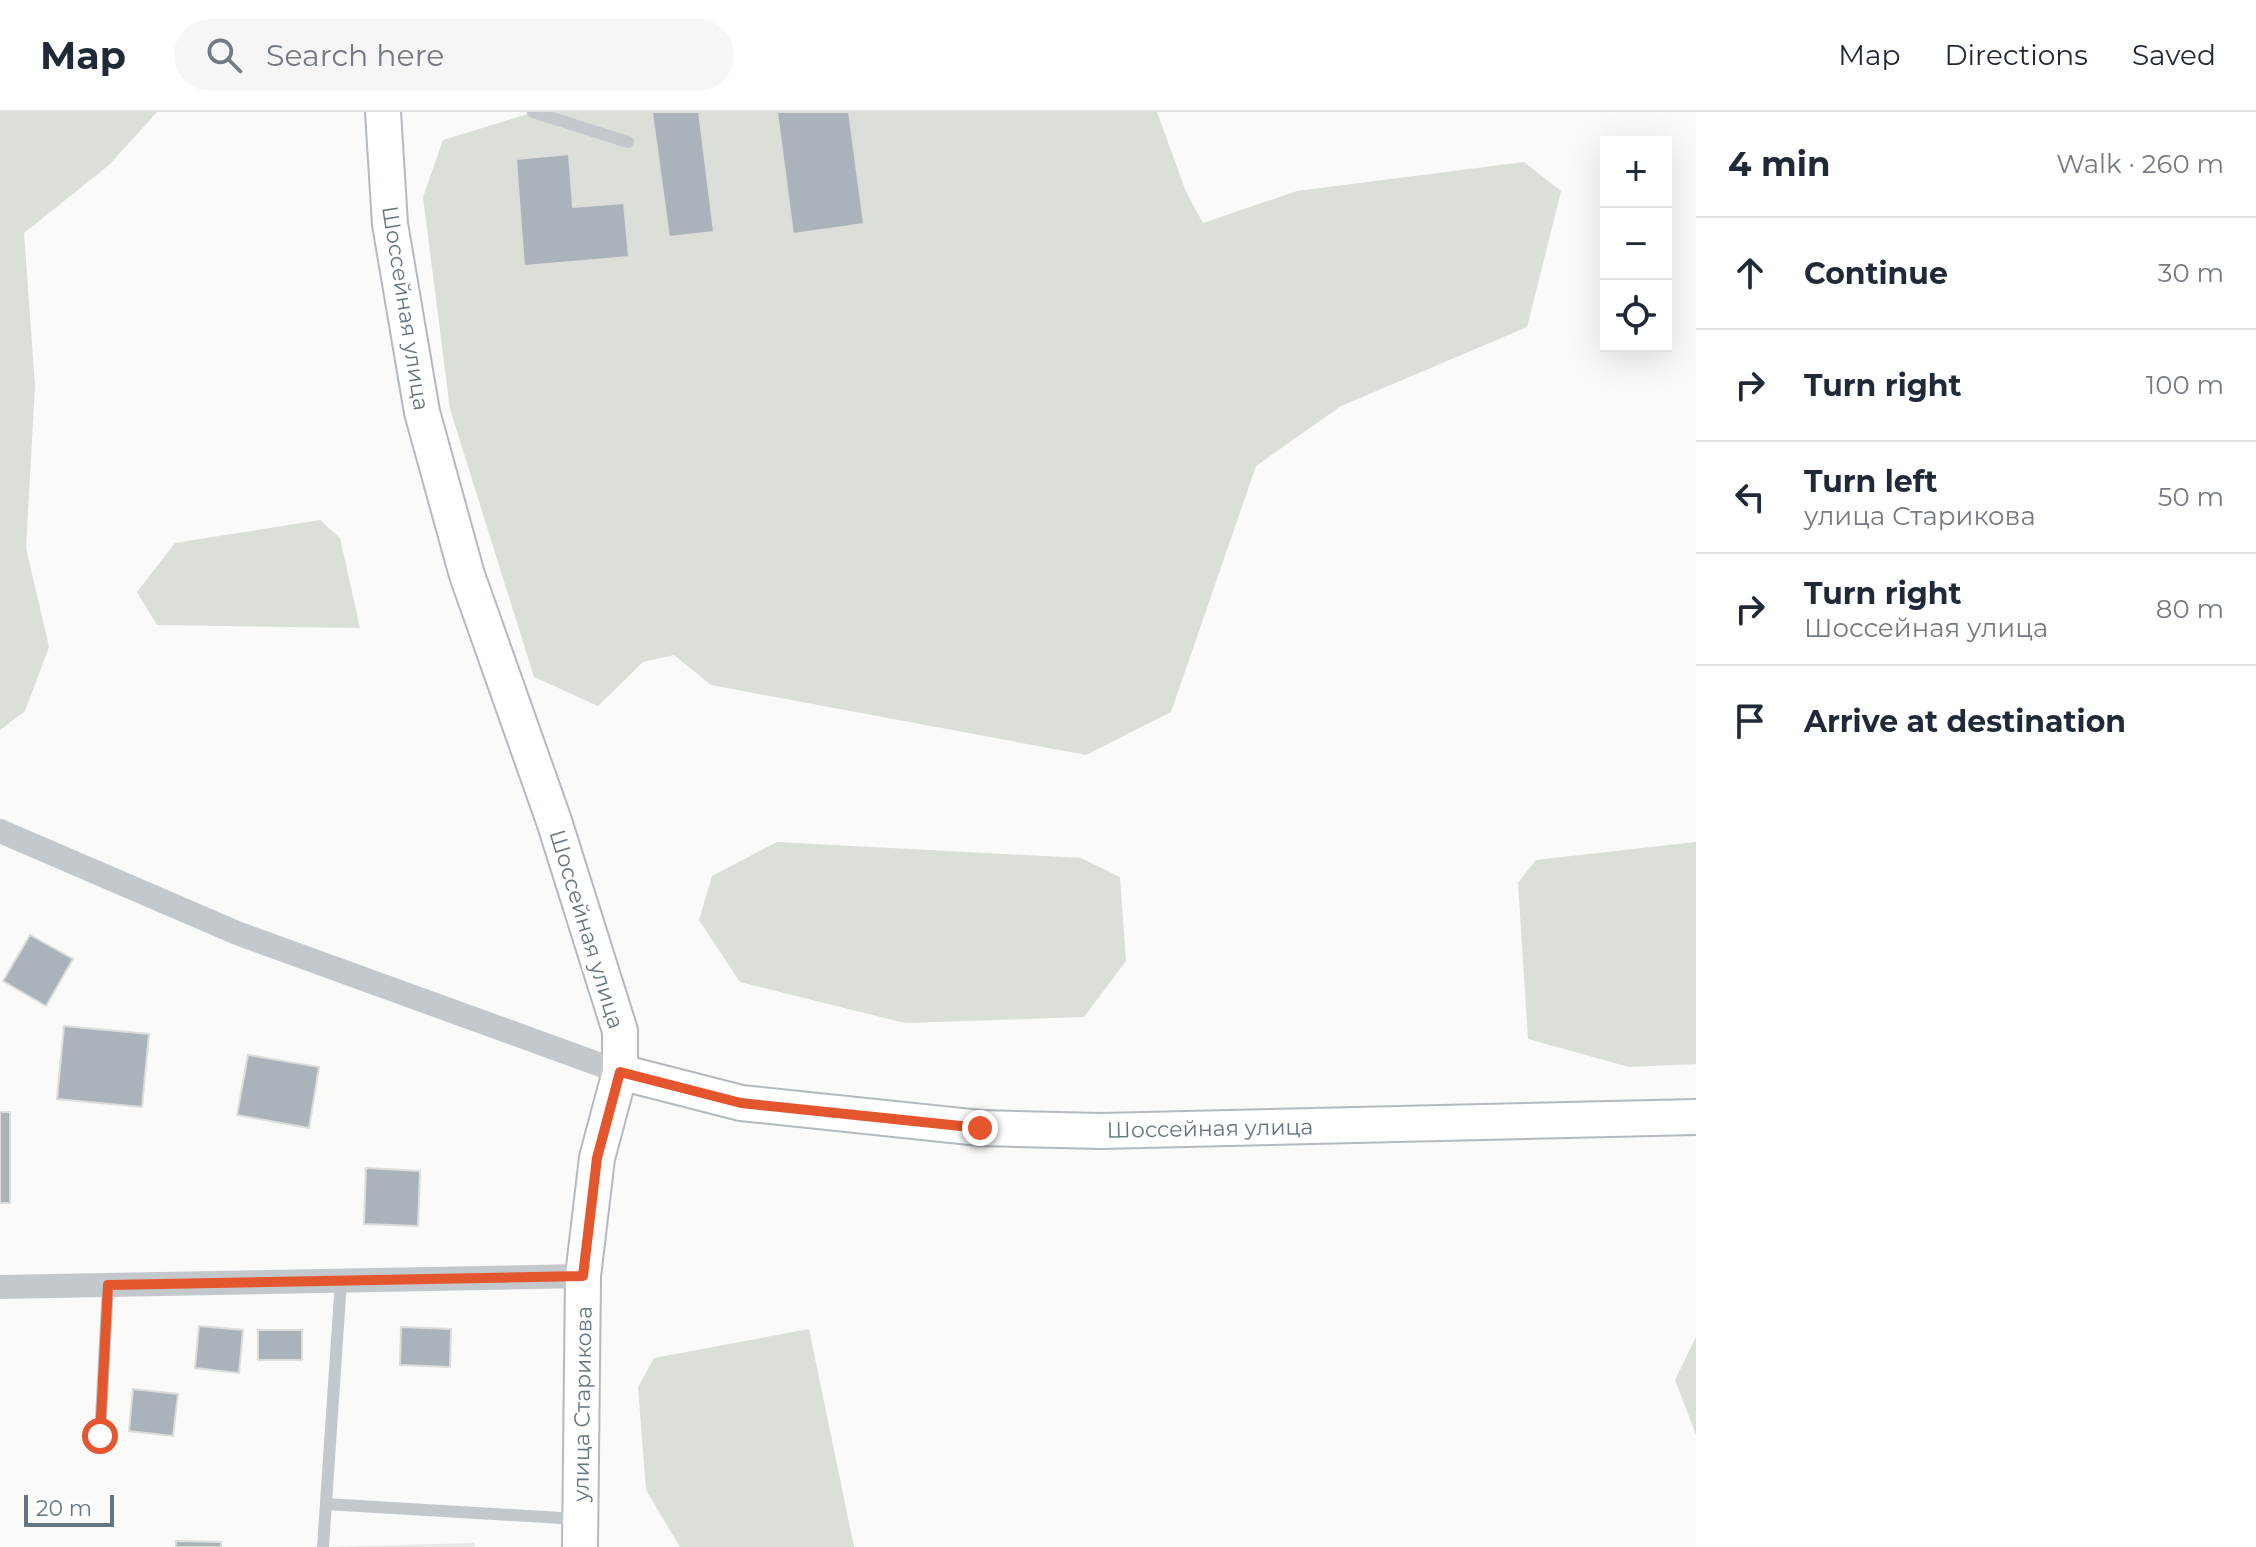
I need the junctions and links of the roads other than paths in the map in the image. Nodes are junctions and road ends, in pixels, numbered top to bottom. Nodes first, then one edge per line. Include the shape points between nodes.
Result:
1 (383, 112) edge
2 (533, 112) edge
3 (628, 142) dead end
4 (0, 831) edge
5 (620, 1072) junction
6 (1696, 1117) edge
7 (583, 1276) junction
8 (341, 1281) junction
9 (108, 1285) junction
10 (0, 1287) edge
11 (100, 1436) dead end
12 (326, 1504) junction
13 (581, 1533) edge
14 (323, 1547) edge

1 - 5 street, Шоссейная улица via 390,224 422,412 467,575 606,978 620,1031
2 - 3 lane
4 - 5 street via 237,933
5 - 6 street, Шоссейная улица via 741,1103 980,1128 1116,1131
5 - 7 street, улица Старикова via 597,1158
7 - 8 street
7 - 13 street, улица Старикова
8 - 9 street
8 - 12 lane
9 - 10 street
9 - 11 lane
12 - 13 lane
12 - 14 lane

